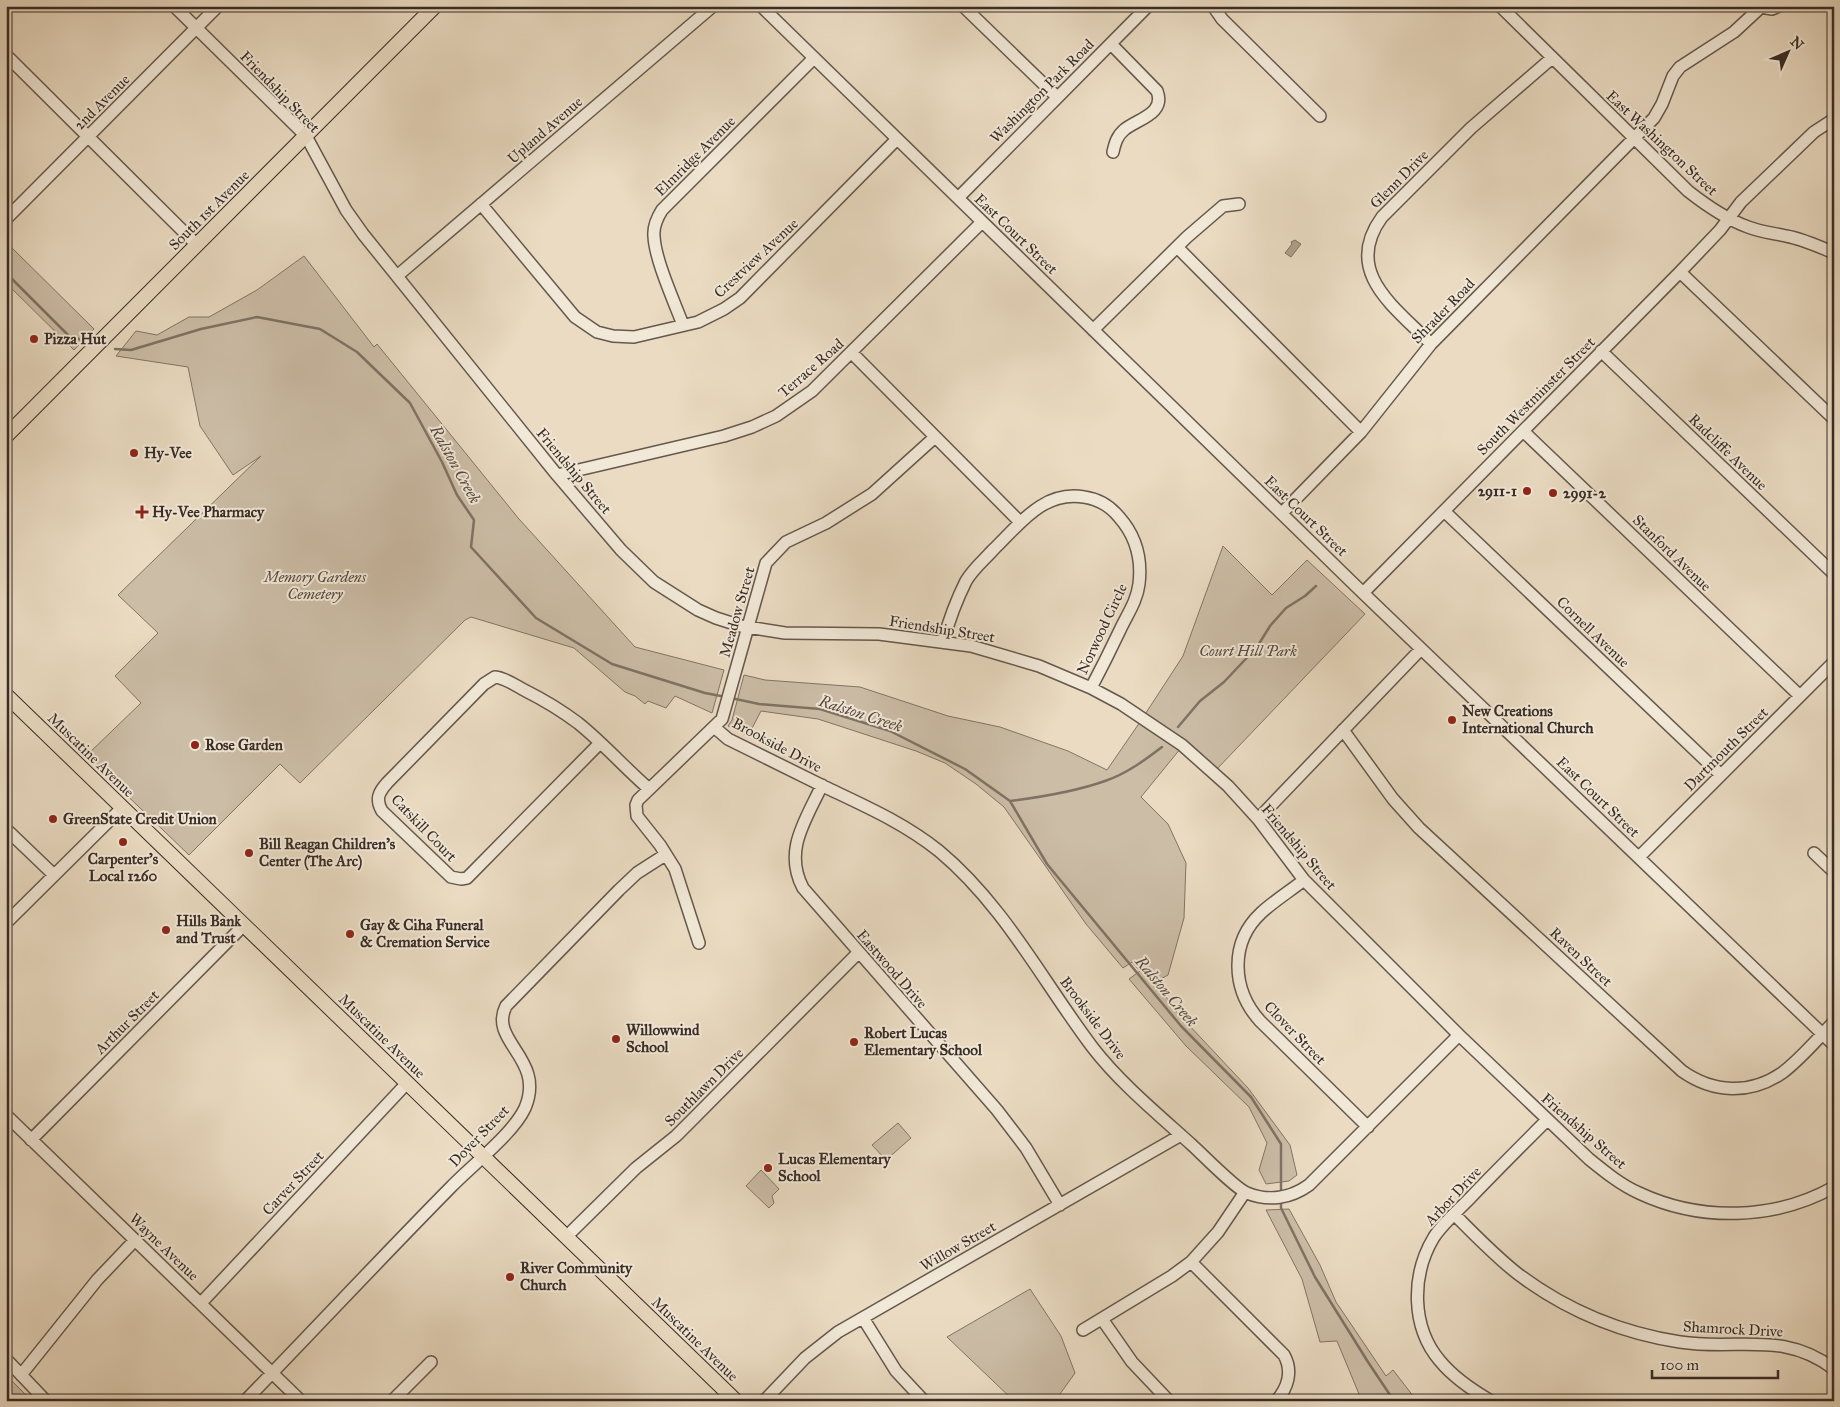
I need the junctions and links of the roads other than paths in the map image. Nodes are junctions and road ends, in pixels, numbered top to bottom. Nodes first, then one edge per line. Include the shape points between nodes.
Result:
1 (174, 6) edge
2 (218, 6) edge
3 (713, 6) edge
4 (761, 6) edge
5 (963, 6) edge
6 (1148, 6) edge
7 (1213, 6) edge
8 (1500, 6) edge
9 (1779, 6) edge
10 (1760, 7) edge
11 (427, 9) edge
12 (196, 28) junction
13 (1110, 44) junction
14 (6, 55) edge
15 (814, 58) junction
16 (1552, 58) junction
17 (1057, 98) junction
18 (1320, 116) dead end
19 (1834, 119) edge
20 (89, 136) junction
21 (306, 136) junction
22 (1634, 138) junction
23 (897, 139) junction
24 (1113, 152) dead end
25 (958, 198) junction
26 (481, 204) junction
27 (1240, 204) dead end
28 (1728, 218) junction
29 (6, 219) edge
30 (982, 222) junction
31 (197, 245) junction
32 (1177, 247) junction
33 (1834, 253) edge
34 (1680, 272) junction
35 (396, 276) junction
36 (683, 325) junction
37 (1093, 330) junction
38 (1431, 344) junction
39 (1601, 351) junction
40 (852, 353) junction
41 (1834, 419) edge
42 (1523, 431) junction
43 (1361, 432) junction
44 (6, 436) edge
45 (935, 437) junction
46 (557, 475) junction
47 (1444, 511) junction
48 (1282, 513) junction
49 (1020, 522) junction
50 (1834, 574) edge
51 (1363, 593) junction
52 (748, 627) junction
53 (943, 642) junction
54 (1421, 649) junction
55 (1834, 662) edge
56 (1091, 688) junction
57 (6, 695) edge
58 (1800, 696) junction
59 (714, 727) junction
60 (1343, 730) junction
61 (600, 743) junction
62 (1721, 775) junction
63 (822, 786) junction
64 (648, 788) junction
65 (122, 808) junction
66 (1258, 819) junction
67 (6, 829) edge
68 (1814, 853) dead end
69 (665, 855) junction
70 (1639, 857) junction
71 (1834, 872) edge
72 (54, 875) junction
73 (1304, 880) junction
74 (6, 923) edge
75 (244, 925) junction
76 (699, 943) dead end
77 (858, 953) junction
78 (1834, 1022) edge
79 (1822, 1034) junction
80 (1459, 1035) junction
81 (1834, 1045) edge
82 (407, 1083) junction
83 (6, 1115) edge
84 (1547, 1120) junction
85 (1368, 1127) junction
86 (1181, 1135) junction
87 (31, 1140) junction
88 (482, 1156) junction
89 (1834, 1187) edge
90 (1245, 1192) junction
91 (1060, 1205) junction
92 (1454, 1214) junction
93 (566, 1237) junction
94 (136, 1240) junction
95 (1191, 1262) junction
96 (201, 1303) junction
97 (863, 1318) junction
98 (1102, 1319) junction
99 (1084, 1330) dead end
100 (6, 1359) edge
101 (431, 1362) dead end
102 (1834, 1369) edge
103 (272, 1373) junction
104 (21, 1375) junction
105 (46, 1401) edge
106 (245, 1401) edge
107 (301, 1401) edge
108 (392, 1401) edge
109 (736, 1401) edge
110 (764, 1401) edge
111 (924, 1401) edge
112 (1169, 1401) edge
113 (1276, 1401) edge
114 (1491, 1401) edge

1 - 12 street, Friendship Street
2 - 12 street, 2nd Avenue
3 - 26 street, Upland Avenue
4 - 15 street, East Court Street
5 - 17 street
6 - 13 street, Washington Park Road
7 - 18 street via 1222,19
8 - 16 street, East Washington Street
9 - 10 street via 1772,9
10 - 22 street, Shrader Road via 1734,32 1680,67 1658,112
11 - 21 main road, South 1st Avenue
12 - 20 street, 2nd Avenue
12 - 21 street, Friendship Street
13 - 17 street, Washington Park Road
13 - 24 street via 1159,97 1154,111 1119,135
14 - 20 street
15 - 23 street, East Court Street
15 - 36 street, Elmridge Avenue via 657,218 655,242
16 - 22 street, East Washington Street
16 - 38 street, Glenn Drive via 1464,135 1382,217 1370,238 1367,260 1372,280
17 - 25 street, Washington Park Road
19 - 28 street, South Westminster Street via 1814,132
20 - 29 street, 2nd Avenue
20 - 31 street
21 - 31 main road, South 1st Avenue
21 - 35 street, Friendship Street via 346,210
22 - 28 street, East Washington Street via 1688,191
22 - 38 street, Shrader Road
23 - 25 street, East Court Street
23 - 36 street, Crestview Avenue via 740,298 710,317
25 - 30 street, East Court Street
26 - 35 street, Upland Avenue
26 - 36 street, Crestview Avenue via 582,324 605,334 634,337
27 - 32 street via 1223,206
28 - 33 street, East Washington Street
28 - 34 street, South Westminster Street
30 - 37 street, East Court Street
30 - 40 street, Terrace Road
31 - 44 main road, South 1st Avenue
32 - 37 street
32 - 43 street
34 - 39 street, South Westminster Street
34 - 41 street
35 - 46 street, Friendship Street
37 - 48 street, East Court Street
38 - 43 street, Shrader Road
39 - 42 street, South Westminster Street
39 - 50 street, Radcliffe Avenue
40 - 45 street
40 - 46 street, Terrace Road via 800,400 752,427
42 - 47 street, South Westminster Street
42 - 58 street, Stanford Avenue
43 - 48 street, Shrader Road
45 - 49 street
45 - 52 street, Meadow Street via 872,494 781,546 762,572
46 - 52 street, Friendship Street via 621,550 654,582 698,610
47 - 51 street, South Westminster Street
47 - 62 street, Cornell Avenue
48 - 51 street, East Court Street
49 - 53 street, Norwood Circle via 967,580 950,614
49 - 56 street, Norwood Circle via 1044,502 1074,495 1104,504 1131,533 1138,556 1139,586
51 - 54 street, East Court Street
52 - 53 street, Friendship Street via 785,633 878,634
52 - 59 street, Meadow Street via 722,719
53 - 56 street, Friendship Street via 1039,666
54 - 60 street
54 - 70 street, East Court Street
55 - 58 street, Dartmouth Street
56 - 66 street, Friendship Street via 1150,722 1182,745 1228,786
57 - 65 main road, Muscatine Avenue
58 - 62 street, Dartmouth Street
59 - 63 street, Brookside Drive via 728,739
59 - 64 street, Meadow Street
60 - 66 street
60 - 79 street, Raven Street via 1419,828 1691,1077 1726,1089 1759,1085 1786,1070
61 - 61 street, Catskill Court via 559,710 495,677 484,684 380,790 379,804 451,877 461,880 468,878
61 - 64 street, Catskill Court
62 - 70 street, Dartmouth Street
63 - 77 street, Eastwood Drive via 798,836 795,870 806,893
63 - 86 street, Brookside Drive via 902,825 958,869 1005,922 1099,1055
64 - 69 street, Meadow Street via 636,805 637,816
65 - 72 street
65 - 75 main road, Muscatine Avenue
66 - 73 street, Friendship Street
67 - 72 street
68 - 71 street
69 - 76 street, Meadow Street via 675,869
69 - 88 street, Dover Street via 637,873 619,890 506,1006 503,1029 525,1064 529,1079 528,1096 517,1122
70 - 79 street, East Court Street
72 - 74 street
73 - 80 street, Friendship Street
73 - 85 street, Clover Street via 1261,913 1248,930 1239,954 1238,980 1254,1015
75 - 82 main road, Muscatine Avenue
75 - 87 street, Arthur Street
77 - 91 street, Eastwood Drive via 997,1110 1026,1148
77 - 93 street, Southlawn Drive via 691,1122 636,1168
78 - 79 street, Raven Street
79 - 81 street, East Court Street
80 - 84 street, Friendship Street
80 - 85 street, Brookside Drive
82 - 88 main road, Muscatine Avenue
82 - 96 street, Carver Street
83 - 87 street, Wayne Avenue
84 - 89 street, Friendship Street via 1589,1159 1620,1182 1639,1194 1676,1206 1722,1213 1764,1212 1802,1202
84 - 92 street, Arbor Drive
85 - 90 street, Brookside Drive via 1299,1192 1270,1199
86 - 90 street, Brookside Drive
86 - 91 street, Willow Street
87 - 94 street, Wayne Avenue
88 - 93 main road, Muscatine Avenue
88 - 103 street, Dover Street
90 - 95 street via 1218,1232
91 - 97 street, Willow Street
92 - 102 street, Shamrock Drive via 1535,1286 1595,1319 1638,1334 1683,1343 1783,1345 1807,1353
92 - 114 street, Arbor Drive via 1435,1236 1421,1267 1417,1292 1420,1321 1440,1360 1460,1381
93 - 109 main road, Muscatine Avenue
94 - 96 street, Wayne Avenue
94 - 104 street via 97,1280
95 - 98 street
95 - 113 street via 1284,1355 1289,1376
96 - 103 street, Wayne Avenue
97 - 110 street, Willow Street via 817,1347
97 - 111 street via 896,1371
98 - 99 street
98 - 112 street via 1132,1362
100 - 104 street
101 - 108 street
103 - 106 street, Dover Street
103 - 107 street, Wayne Avenue
104 - 105 street

